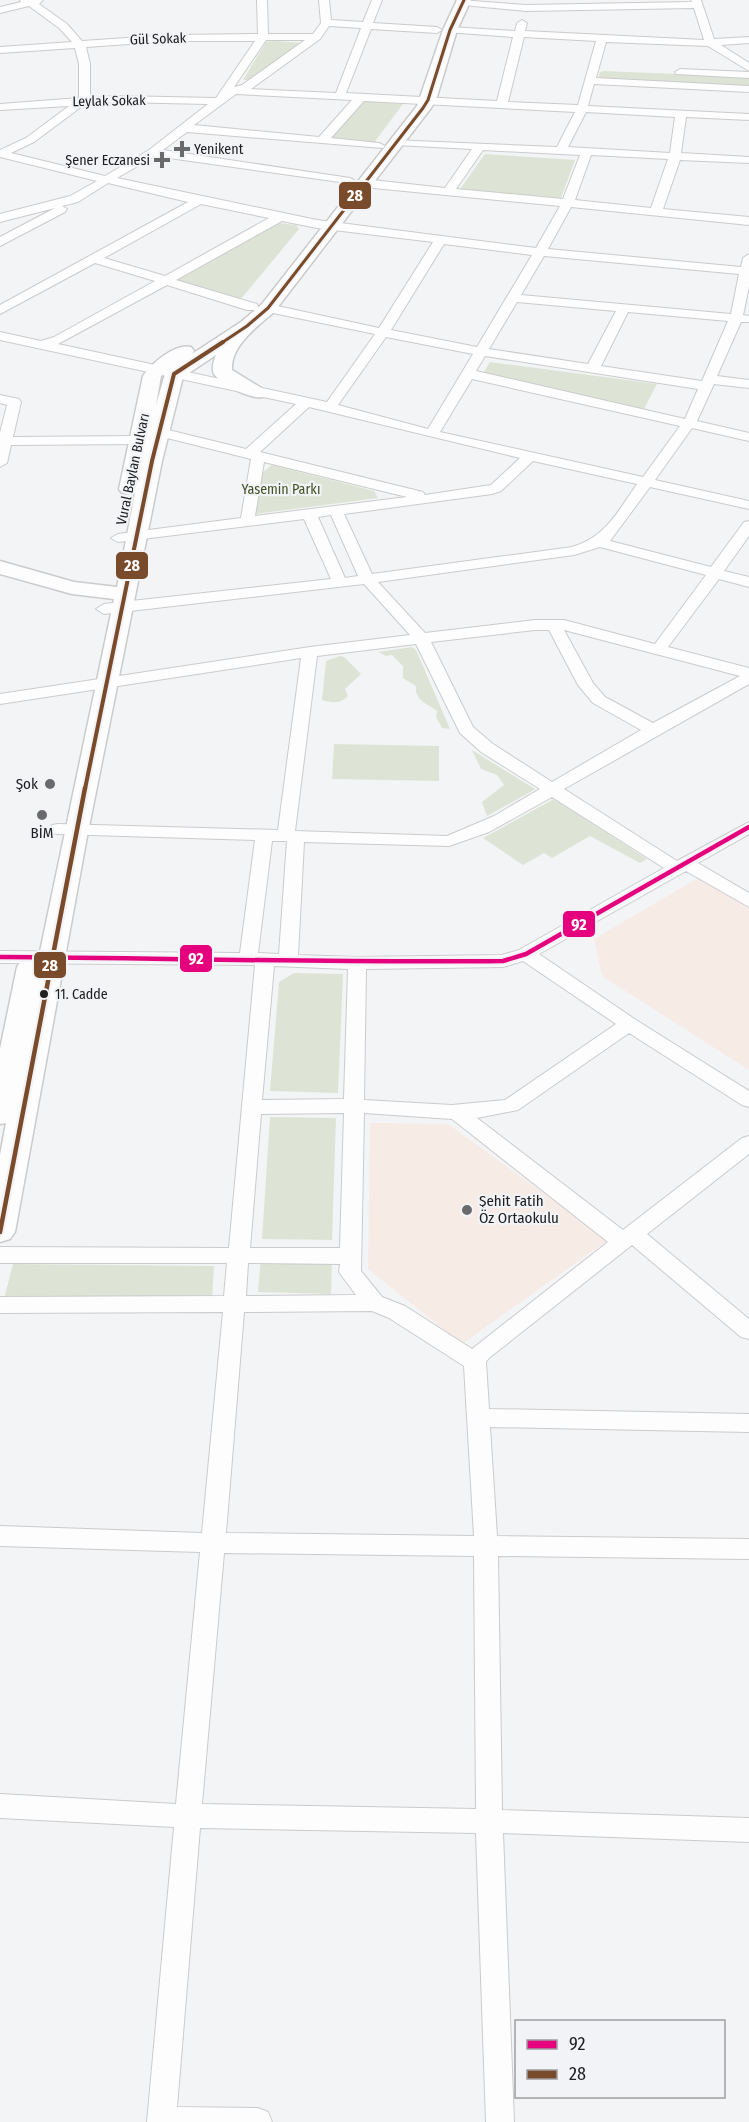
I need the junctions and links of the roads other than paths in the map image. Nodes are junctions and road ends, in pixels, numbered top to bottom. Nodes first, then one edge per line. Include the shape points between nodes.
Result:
1 (262, 0) edge
2 (324, 0) edge
3 (377, 0) edge
4 (32, 1) edge
5 (460, 1) edge
6 (612, 3) edge
7 (698, 3) edge
8 (528, 4) edge
9 (0, 10) edge
10 (326, 23) junction
11 (367, 26) junction
12 (443, 30) junction
13 (519, 34) junction
14 (263, 37) junction
15 (316, 37) junction
16 (602, 38) junction
17 (749, 40) edge
18 (710, 42) junction
19 (79, 43) junction
20 (0, 50) edge
21 (748, 68) edge
22 (666, 72) dead end
23 (591, 81) junction
24 (749, 89) edge
25 (234, 91) junction
26 (340, 96) junction
27 (361, 97) junction
28 (84, 100) junction
29 (421, 100) junction
30 (219, 101) junction
31 (502, 105) junction
32 (0, 107) edge
33 (582, 109) junction
34 (681, 114) junction
35 (749, 117) edge
36 (184, 128) junction
37 (322, 141) junction
38 (387, 144) junction
39 (479, 147) junction
40 (153, 152) junction
41 (560, 152) junction
42 (587, 153) junction
43 (0, 154) edge
44 (675, 157) junction
45 (749, 160) edge
46 (107, 180) junction
47 (357, 183) junction
48 (449, 191) junction
49 (74, 199) junction
50 (198, 201) junction
51 (568, 202) junction
52 (656, 211) junction
53 (0, 218) edge
54 (278, 218) junction
55 (749, 221) edge
56 (324, 225) junction
57 (440, 240) junction
58 (0, 242) edge
59 (540, 252) junction
60 (93, 258) junction
61 (748, 267) edge
62 (164, 281) junction
63 (514, 298) junction
64 (624, 308) junction
65 (0, 310) edge
66 (256, 314) junction
67 (742, 319) edge
68 (383, 332) junction
69 (0, 336) edge
70 (41, 345) junction
71 (483, 352) junction
72 (593, 368) junction
73 (165, 372) junction
74 (469, 374) junction
75 (708, 383) junction
76 (749, 384) edge
77 (256, 393) junction
78 (0, 399) edge
79 (305, 403) junction
80 (330, 408) junction
81 (690, 423) junction
82 (147, 433) junction
83 (432, 434) junction
84 (749, 437) edge
85 (5, 441) junction
86 (253, 456) junction
87 (530, 456) junction
88 (0, 463) edge
89 (648, 481) junction
90 (430, 498) junction
91 (749, 505) edge
92 (336, 511) junction
93 (309, 514) junction
94 (248, 522) junction
95 (749, 525) edge
96 (127, 537) junction
97 (598, 542) junction
98 (0, 567) edge
99 (715, 573) junction
100 (368, 579) junction
101 (749, 582) edge
102 (340, 583) junction
103 (115, 601) junction
104 (554, 625) junction
105 (421, 638) junction
106 (659, 649) junction
107 (310, 652) junction
108 (749, 675) edge
109 (97, 683) junction
110 (0, 699) edge
111 (653, 730) junction
112 (551, 790) junction
113 (749, 827) edge
114 (67, 830) junction
115 (264, 836) junction
116 (291, 836) junction
117 (682, 866) junction
118 (749, 901) edge
119 (526, 954) junction
120 (0, 957) edge
121 (41, 958) junction
122 (267, 960) junction
123 (357, 963) junction
124 (629, 1023) junction
125 (749, 1100) edge
126 (352, 1106) junction
127 (252, 1107) junction
128 (455, 1112) junction
129 (0, 1115) edge
130 (749, 1143) edge
131 (0, 1232) edge
132 (628, 1238) junction
133 (0, 1255) edge
134 (350, 1256) junction
135 (238, 1257) junction
136 (374, 1303) junction
137 (234, 1304) junction
138 (0, 1305) edge
139 (749, 1331) edge
140 (475, 1362) junction
141 (478, 1418) junction
142 (749, 1423) edge
143 (0, 1536) edge
144 (214, 1543) junction
145 (486, 1546) junction
146 (749, 1549) edge
147 (0, 1806) edge
148 (188, 1816) junction
149 (489, 1821) junction
150 (749, 1830) edge
151 (161, 2122) edge
152 (258, 2122) edge
153 (500, 2122) edge

1 - 14 street
2 - 10 street
3 - 11 street
4 - 9 street
4 - 19 street
5 - 8 street
5 - 12 main road
6 - 7 street
6 - 8 street
7 - 18 street
8 - 13 street
10 - 11 street
10 - 15 street
11 - 12 street
11 - 26 street
12 - 13 street
12 - 29 main road
13 - 16 street
13 - 31 street
14 - 15 street, Gül Sokak
14 - 19 street, Gül Sokak
14 - 30 street
15 - 25 street via 246,87
16 - 18 street
16 - 23 street via 601,69
17 - 18 street
18 - 21 street
19 - 20 street, Gül Sokak
19 - 28 street
21 - 22 street
23 - 24 street
23 - 33 street
25 - 26 street
25 - 30 street
26 - 27 street
27 - 29 street
27 - 37 street
28 - 30 street, Leylak Sokak
28 - 32 street, Leylak Sokak
28 - 43 street via 30,140
29 - 31 street
29 - 38 main road
30 - 36 street
31 - 33 street
33 - 34 street
33 - 41 street
34 - 35 street
34 - 44 street
36 - 37 street
36 - 40 street
37 - 38 street
38 - 39 street
38 - 47 main road
39 - 41 street
39 - 48 street
40 - 46 street
40 - 47 street
41 - 42 street
42 - 44 street
42 - 51 street
43 - 46 street
44 - 45 street
44 - 52 street
46 - 49 street
46 - 50 street
47 - 48 street
47 - 56 main road
48 - 51 street
49 - 53 street
49 - 58 street via 56,213
50 - 54 street
50 - 60 street
51 - 52 street
51 - 59 street
52 - 55 street
54 - 56 street
54 - 62 street
56 - 57 street
56 - 66 main road
57 - 59 street
57 - 68 street
59 - 61 street
59 - 63 street
60 - 62 street
60 - 65 street
61 - 67 street
62 - 66 street
62 - 70 street
63 - 64 street
63 - 71 street
64 - 67 street
64 - 72 street
66 - 68 street
66 - 73 main road
66 - 77 main road via 221,364 223,373
67 - 75 street
68 - 71 street
68 - 80 street
69 - 70 street
70 - 73 street
71 - 72 street
71 - 74 street
72 - 75 street
73 - 77 street
73 - 82 main road, Vural Baylan Bulvarı
74 - 81 street
74 - 83 street
75 - 76 street
75 - 81 street
77 - 79 street
78 - 85 street via 14,402
79 - 80 street
79 - 86 street
80 - 83 street
81 - 84 street
81 - 89 street
82 - 85 street
82 - 86 street
82 - 96 main road, Vural Baylan Bulvarı
83 - 87 street
85 - 88 street
86 - 90 street
86 - 94 street
87 - 89 street
87 - 90 street via 496,488
89 - 91 street
89 - 97 street via 607,536
90 - 92 street
92 - 93 street
92 - 100 street
93 - 94 street
93 - 102 street
94 - 96 street
95 - 99 street
96 - 103 main road, Vural Baylan Bulvarı
97 - 99 street
97 - 100 street via 574,551
98 - 103 main road
99 - 101 street
99 - 106 street
100 - 102 street
100 - 105 street
102 - 103 street
103 - 109 main road, Vural Baylan Bulvarı
104 - 105 street
104 - 106 street
104 - 111 street via 586,685 600,700
105 - 107 street
105 - 112 street via 466,729 487,748
106 - 108 street
107 - 109 street
107 - 116 street
108 - 111 street
109 - 110 street
109 - 114 main road, Vural Baylan Bulvarı
111 - 112 street
112 - 116 street via 449,841
112 - 117 street
113 - 117 street
114 - 115 street
114 - 121 main road, Vural Baylan Bulvarı
115 - 116 street
115 - 122 street
116 - 122 street
117 - 118 street
117 - 119 street
119 - 123 street via 502,961 469,963
119 - 124 street
120 - 121 street
121 - 122 street
121 - 129 main road, Vural Baylan Bulvarı
121 - 131 main road, Vural Baylan Bulvarı
122 - 123 street
122 - 127 street
123 - 126 street
124 - 125 street
124 - 128 street via 512,1105
126 - 127 street
126 - 128 street
126 - 134 street
127 - 135 street
128 - 132 street
130 - 132 street
132 - 139 street
132 - 140 street via 481,1352
133 - 135 street
134 - 135 street
134 - 136 street via 350,1272
135 - 137 street
136 - 137 street
136 - 140 street via 397,1312
137 - 138 street
137 - 144 street
140 - 141 street
141 - 142 street
141 - 145 street
143 - 144 street
144 - 145 street
144 - 148 street
145 - 146 street
145 - 149 street
147 - 148 street
148 - 149 street
148 - 151 street
149 - 150 street
149 - 153 street
151 - 152 street

